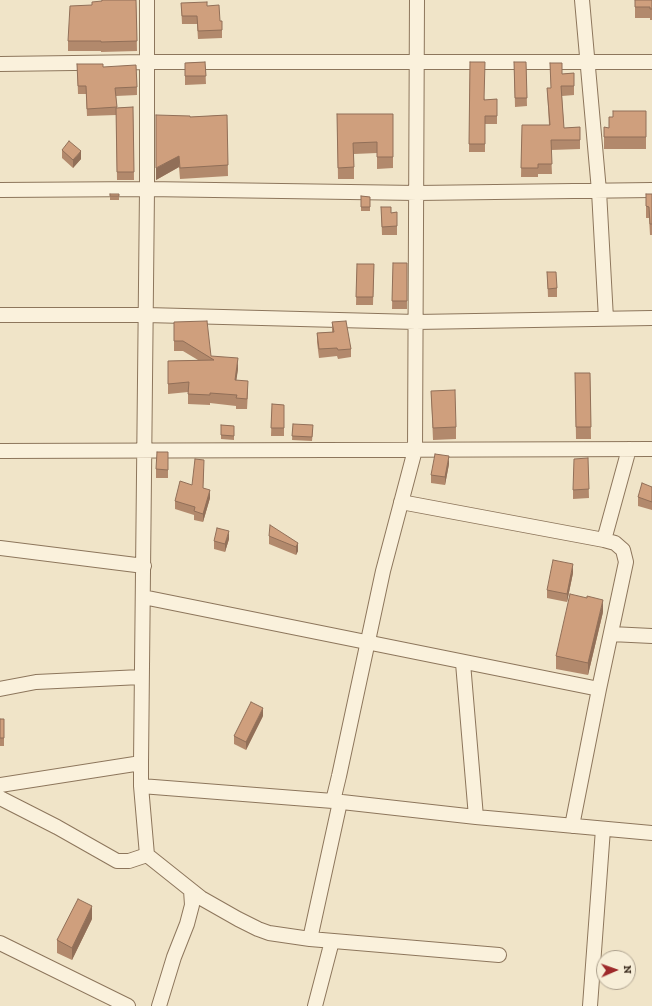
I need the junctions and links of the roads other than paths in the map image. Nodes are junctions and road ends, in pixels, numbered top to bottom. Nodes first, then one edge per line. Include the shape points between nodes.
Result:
1 (147, 0) edge
2 (417, 0) edge
3 (582, 0) edge
4 (418, 61) junction
5 (147, 62) junction
6 (588, 62) junction
7 (652, 62) edge
8 (0, 64) edge
9 (147, 189) junction
10 (0, 190) edge
11 (599, 190) junction
12 (652, 190) edge
13 (417, 193) junction
14 (0, 315) edge
15 (146, 315) junction
16 (652, 318) edge
17 (606, 319) junction
18 (416, 322) junction
19 (629, 448) junction
20 (652, 448) edge
21 (145, 450) junction
22 (415, 450) junction
23 (0, 451) edge
24 (401, 502) junction
25 (604, 540) junction
26 (0, 548) edge
27 (144, 566) junction
28 (143, 597) junction
29 (611, 634) junction
30 (652, 636) edge
31 (368, 643) junction
32 (463, 662) junction
33 (142, 678) junction
34 (0, 689) edge
35 (599, 689) junction
36 (141, 763) junction
37 (0, 785) edge
38 (141, 786) junction
39 (0, 798) edge
40 (336, 801) junction
41 (476, 817) junction
42 (572, 826) junction
43 (603, 829) junction
44 (652, 833) edge
45 (148, 855) junction
46 (191, 890) junction
47 (310, 939) junction
48 (332, 941) junction
49 (0, 943) edge
50 (499, 955) dead end
51 (128, 1006) edge
52 (159, 1006) edge
53 (315, 1006) edge
54 (590, 1006) edge

1 - 5 street
2 - 4 street
3 - 6 street
4 - 5 street
4 - 6 street
4 - 13 street
5 - 8 street
5 - 9 street
6 - 7 street
6 - 11 street
9 - 10 street
9 - 13 street
9 - 15 street
11 - 12 street
11 - 13 street
11 - 17 street
13 - 18 street
14 - 15 street
15 - 18 street
15 - 21 street
16 - 17 street
17 - 18 street
18 - 22 street
19 - 20 street
19 - 22 street
19 - 25 street
21 - 22 street
21 - 23 street
21 - 27 street
22 - 24 street
24 - 25 street
24 - 31 street
25 - 29 street via 615,543 623,550 626,562
26 - 27 street
27 - 28 street
28 - 31 street
28 - 33 street
29 - 30 street
29 - 35 street
31 - 32 street
31 - 40 street via 339,776
32 - 35 street
32 - 41 street
33 - 34 street via 36,682
33 - 36 street
35 - 42 street
36 - 37 street
36 - 38 street
38 - 40 street
38 - 45 street
39 - 45 street via 117,861 129,861
40 - 41 street
40 - 47 street
41 - 42 street
42 - 43 street
43 - 44 street
43 - 54 street
45 - 46 street
46 - 47 street via 258,929 268,933
46 - 52 street via 192,904 187,924
47 - 48 street
48 - 50 street
48 - 53 street
49 - 51 street

